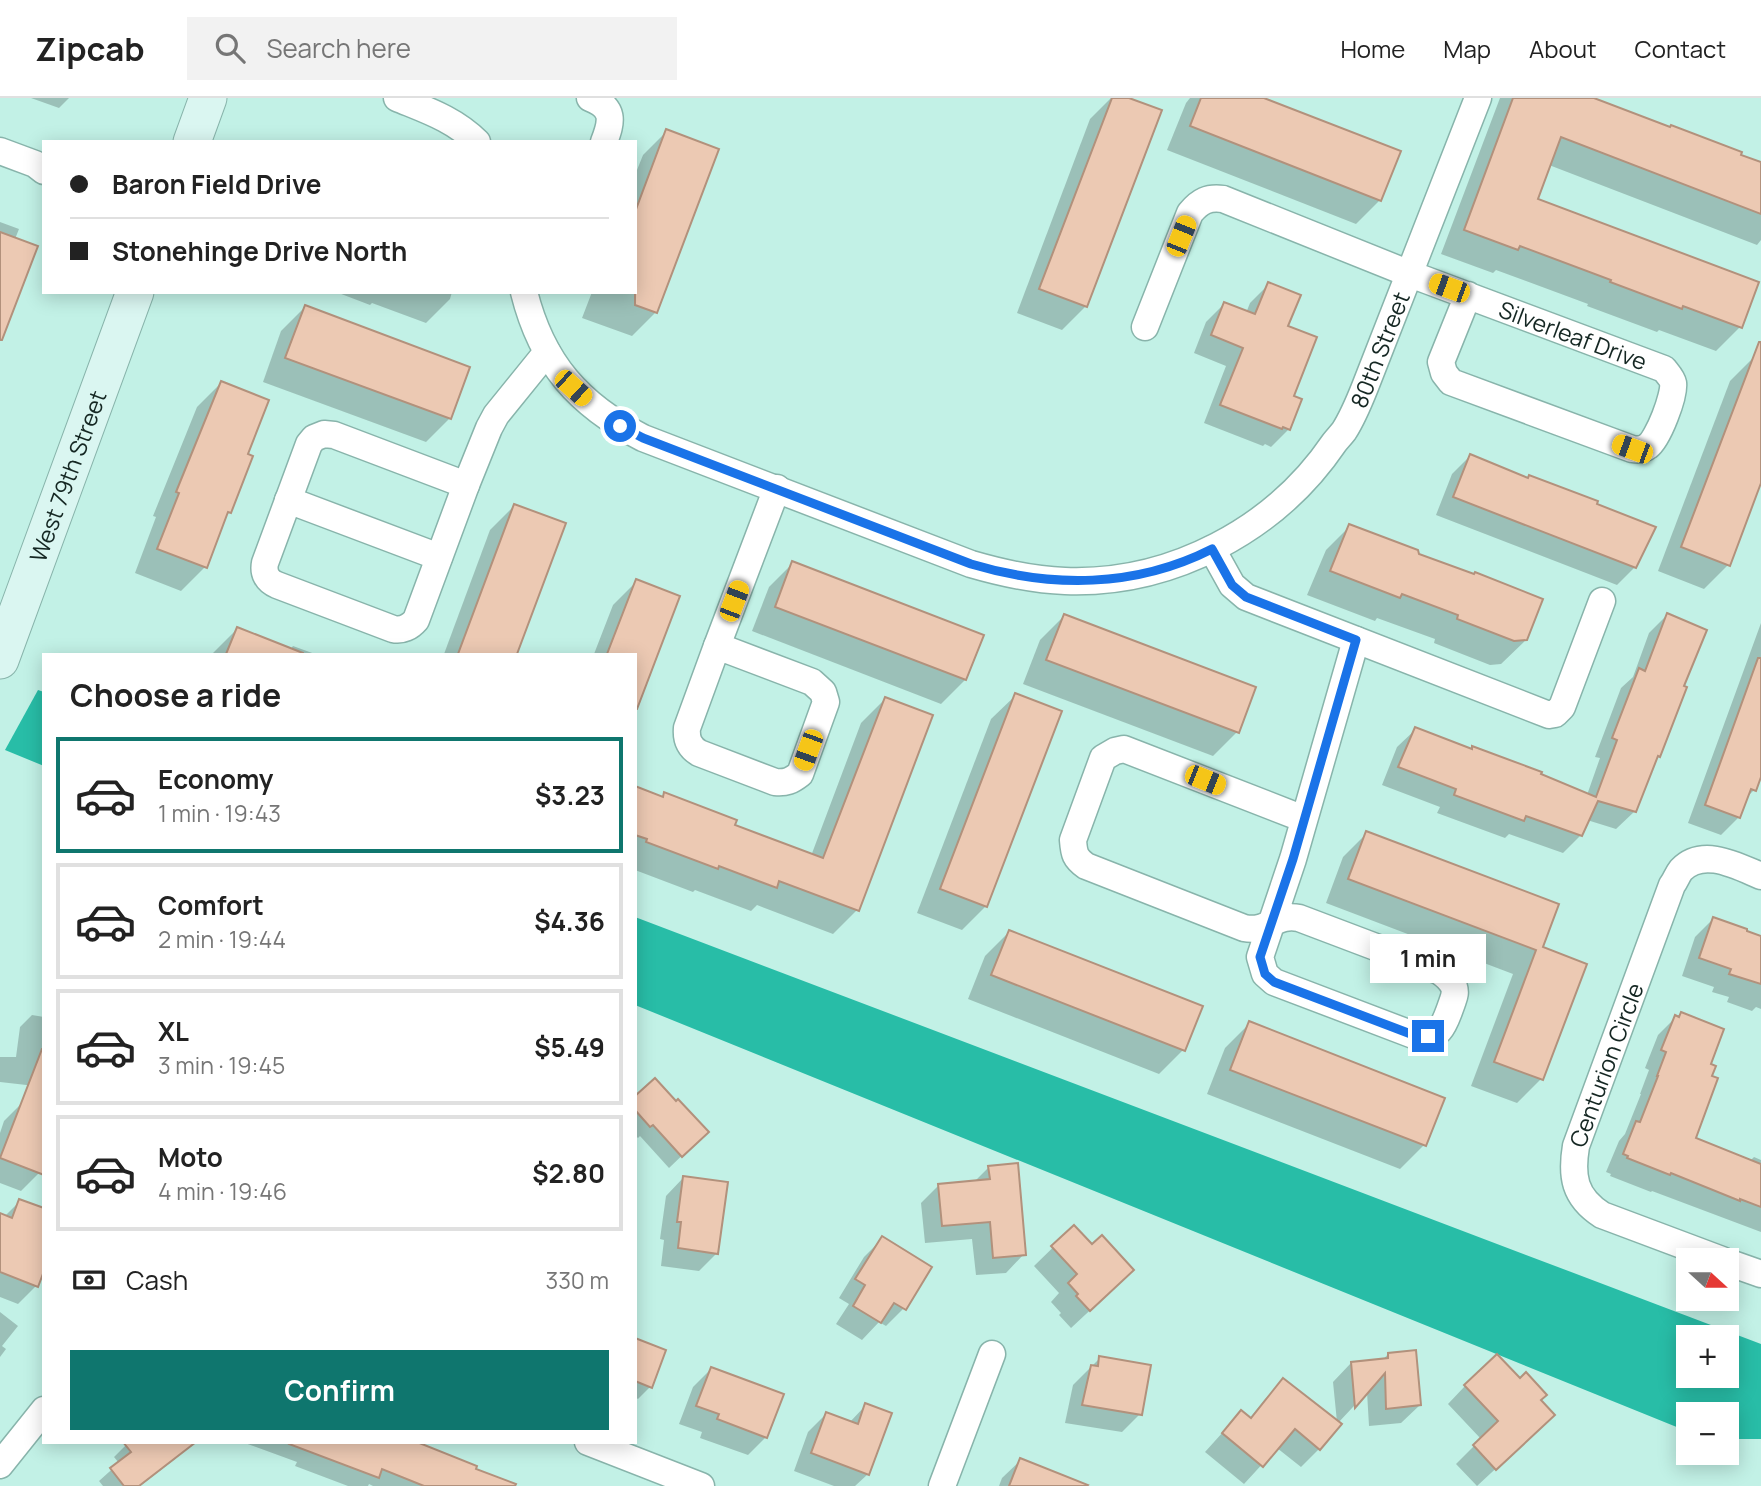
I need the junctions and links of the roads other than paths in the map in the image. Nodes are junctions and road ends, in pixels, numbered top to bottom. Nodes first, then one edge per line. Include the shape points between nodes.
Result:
1 (208, 98) edge
2 (397, 98) edge
3 (590, 98) edge
4 (1478, 98) edge
5 (193, 140) edge
6 (475, 140) edge
7 (605, 140) edge
8 (0, 151) edge
9 (41, 166) edge
10 (1410, 274) junction
11 (134, 294) edge
12 (525, 294) edge
13 (1468, 295) junction
14 (1145, 327) dead end
15 (547, 352) junction
16 (466, 485) junction
17 (777, 488) junction
18 (288, 500) junction
19 (1212, 549) junction
20 (439, 557) junction
21 (1602, 601) dead end
22 (1356, 640) junction
23 (718, 646) junction
24 (0, 660) edge
25 (1304, 819) junction
26 (1761, 876) edge
27 (1282, 921) junction
28 (1690, 1248) edge
29 (1740, 1266) edge
30 (1761, 1274) edge
31 (992, 1354) dead end
32 (42, 1412) edge
33 (593, 1444) edge
34 (0, 1465) edge
35 (701, 1486) edge
36 (942, 1486) edge

1 - 5 main road
2 - 6 street via 452,121
3 - 7 street via 602,104 611,118
4 - 10 street, 80th Street
8 - 9 street
10 - 13 street, Silverleaf Drive
10 - 14 street, Silverleaf Drive via 1213,197 1190,213
10 - 19 street, 80th Street via 1360,399 1329,453 1256,524
11 - 24 main road, West 79th Street
12 - 15 street, 80th Street
13 - 13 street, Silverleaf Drive via 1664,369 1673,383 1673,394 1651,445 1632,449 1451,382 1441,362
15 - 16 street via 496,415
15 - 17 street, 80th Street via 573,388 620,426
16 - 18 street via 324,434 309,444
16 - 20 street
17 - 19 street, 80th Street via 971,564 1031,578 1118,577 1166,567
17 - 23 street
18 - 20 street
18 - 20 street via 265,563 268,580 393,629 404,629 415,620
19 - 22 street via 1232,585 1246,597
21 - 22 street via 1562,707 1549,715
22 - 25 street
23 - 23 street via 687,728 687,740 699,753 775,782 788,782 800,774 826,702 823,692 813,682
25 - 27 street
25 - 27 street via 1124,749 1103,758 1073,840 1074,853 1086,866 1244,928
26 - 28 street, Centurion Circle via 1712,859 1682,869 1672,885 1576,1146 1574,1181 1595,1210
27 - 27 street via 1446,975 1455,995 1446,1022 1433,1035 1419,1037 1274,982 1265,974 1260,957
29 - 30 street, Centurion Circle
31 - 36 street
32 - 34 street
33 - 35 street

